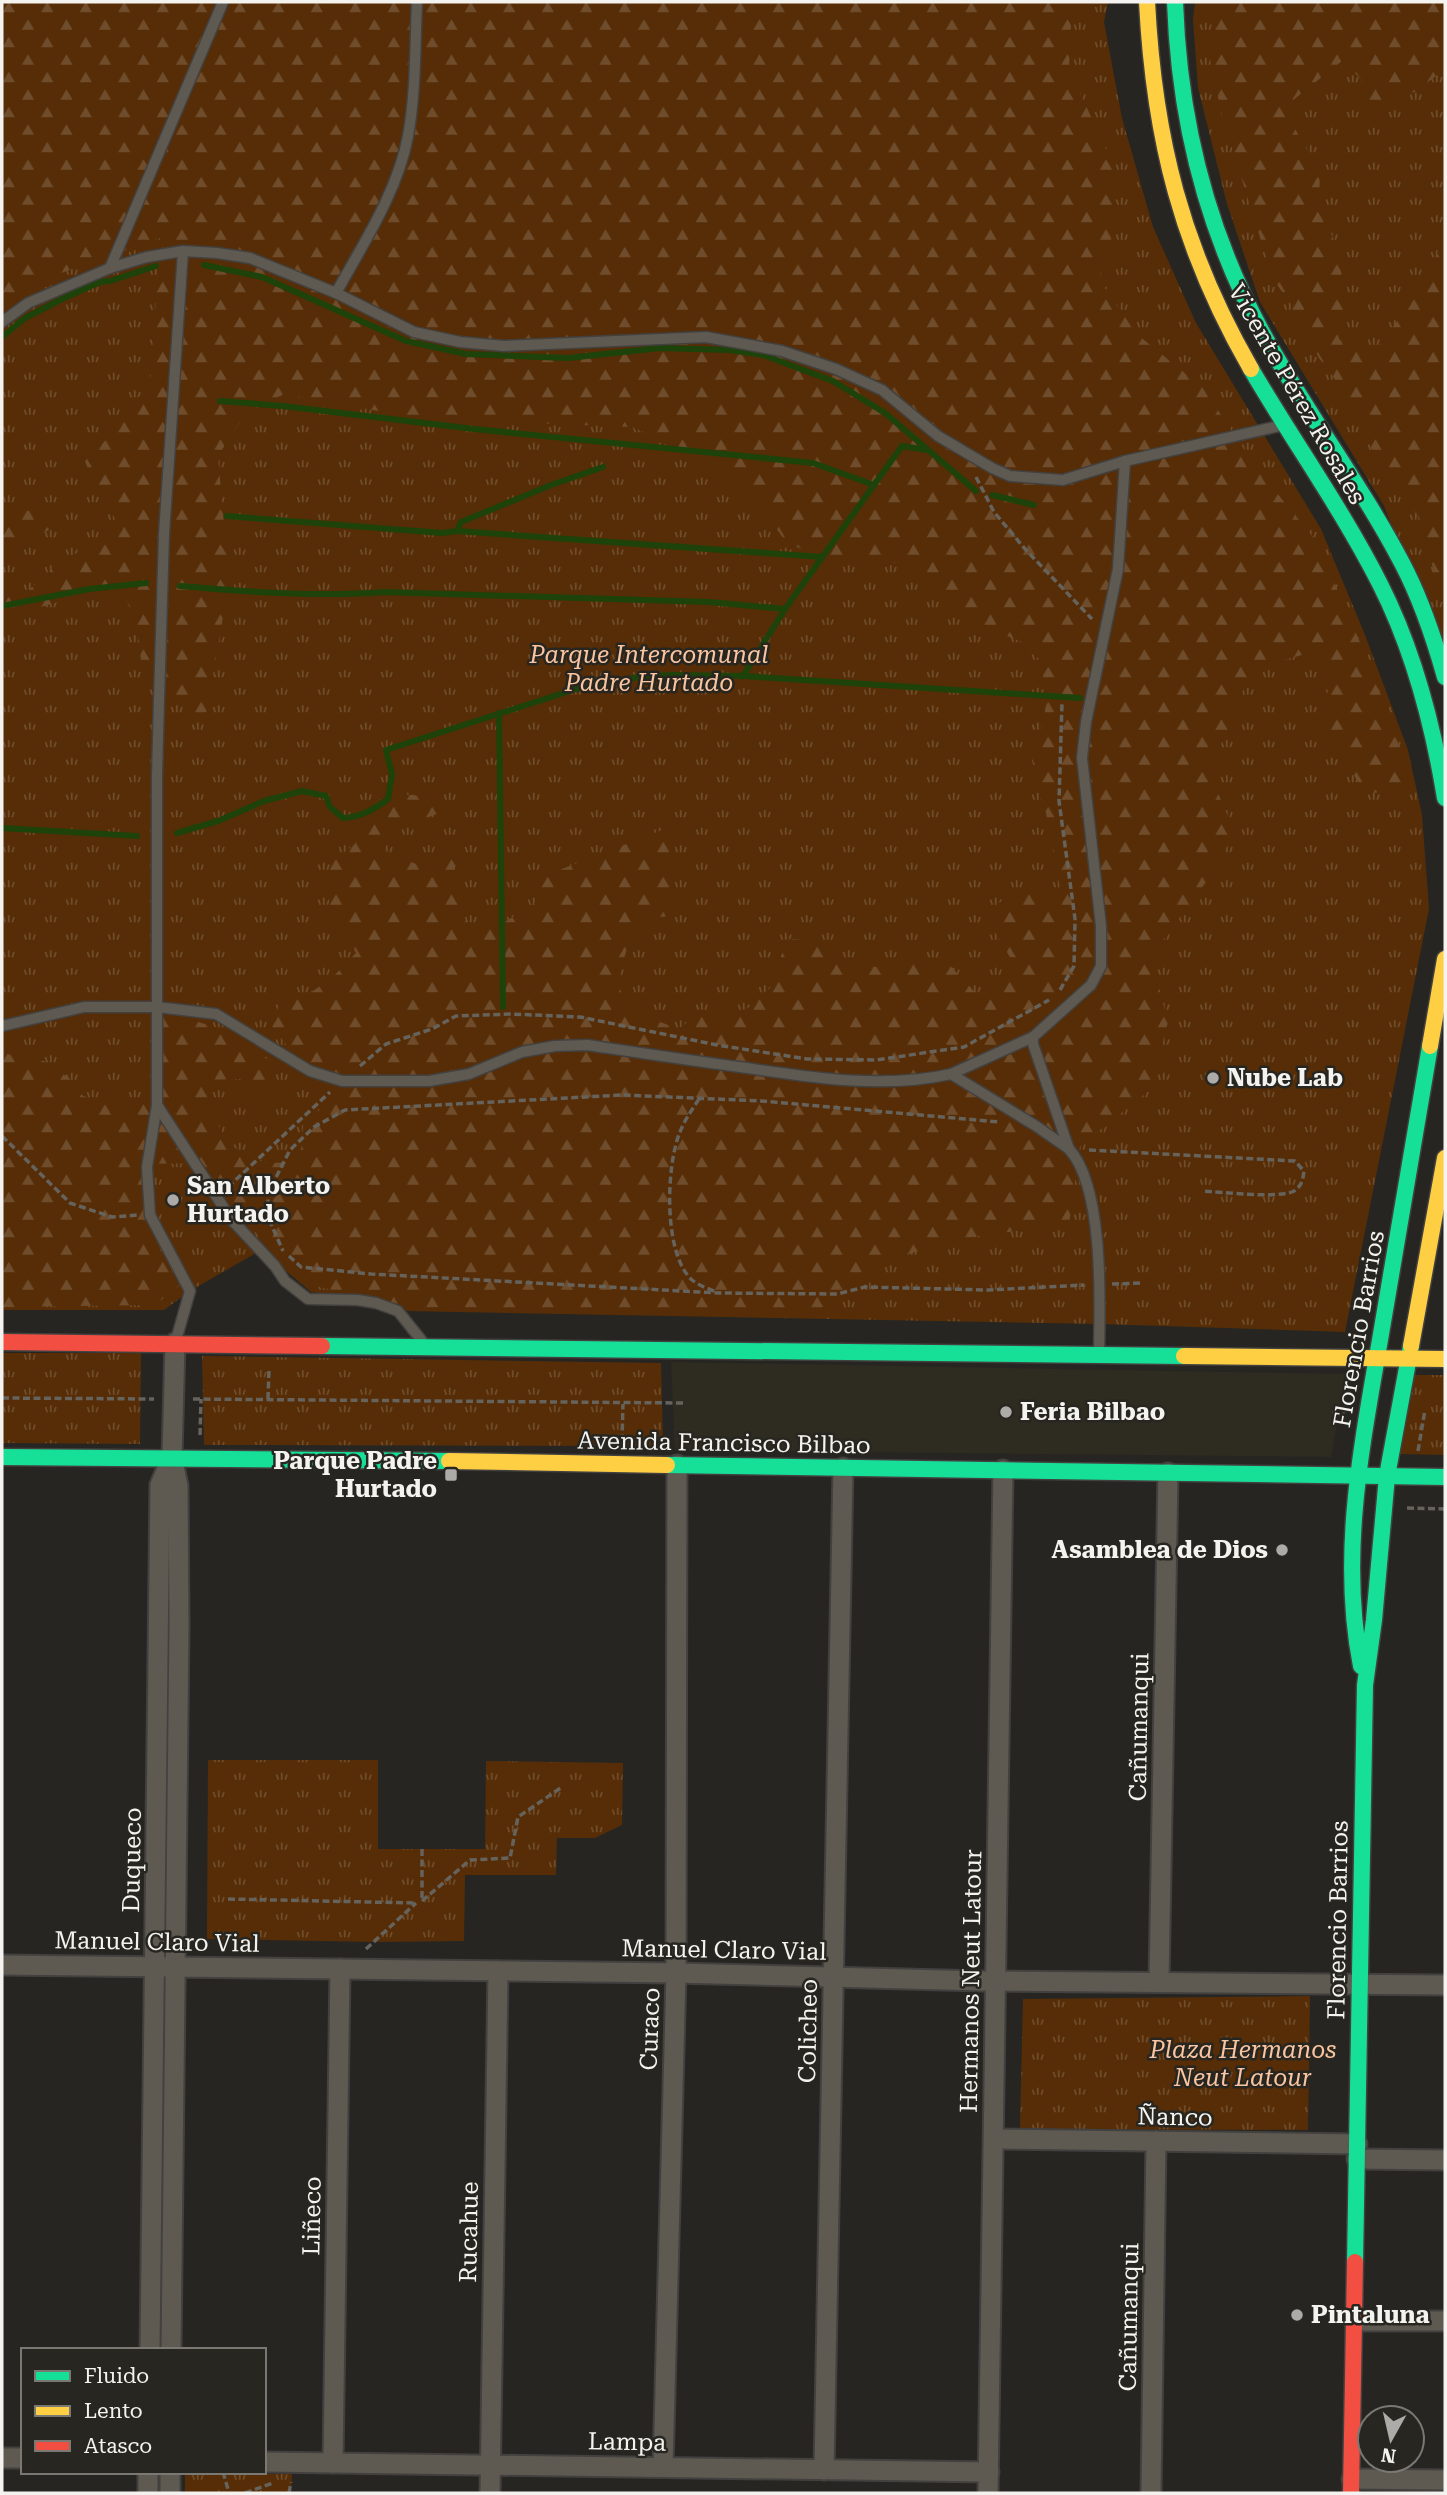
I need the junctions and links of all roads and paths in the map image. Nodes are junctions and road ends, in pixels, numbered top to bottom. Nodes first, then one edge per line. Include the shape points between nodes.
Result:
1 (223, 2) edge
2 (418, 2) edge
3 (1147, 2) edge
4 (1175, 2) edge
5 (183, 251) junction
6 (110, 268) junction
7 (337, 293) junction
8 (2, 322) edge
9 (1284, 425) junction
10 (962, 450) junction
11 (1125, 461) junction
12 (1104, 632) junction
13 (1445, 677) edge
14 (1062, 703) dead end
15 (1445, 798) edge
16 (1445, 959) edge
17 (157, 1007) junction
18 (2, 1026) edge
19 (1033, 1037) junction
20 (951, 1074) junction
21 (342, 1080) junction
22 (699, 1098) junction
23 (158, 1105) junction
24 (1036, 1126) junction
25 (2, 1136) edge
26 (1069, 1149) junction
27 (1445, 1158) edge
28 (1202, 1191) dead end
29 (217, 1198) junction
30 (1442, 1198) edge
31 (150, 1215) junction
32 (268, 1217) junction
33 (231, 1219) junction
34 (1142, 1283) dead end
35 (1099, 1285) junction
36 (718, 1293) junction
37 (2, 1342) edge
38 (175, 1343) junction
39 (426, 1345) junction
40 (1099, 1356) junction
41 (1377, 1358) junction
42 (1409, 1358) junction
43 (1445, 1359) edge
44 (2, 1398) edge
45 (173, 1399) junction
46 (623, 1403) junction
47 (685, 1404) dead end
48 (2, 1457) edge
49 (172, 1457) junction
50 (621, 1464) junction
51 (677, 1465) junction
52 (843, 1468) junction
53 (1003, 1470) junction
54 (1168, 1473) junction
55 (1357, 1476) junction
56 (1387, 1476) junction
57 (1445, 1477) edge
58 (1410, 1508) dead end
59 (1445, 1509) edge
60 (1365, 1685) junction
61 (562, 1787) dead end
62 (422, 1849) dead end
63 (229, 1899) dead end
64 (2, 1965) edge
65 (155, 1967) junction
66 (175, 1967) junction
67 (340, 1969) junction
68 (498, 1971) junction
69 (676, 1973) junction
70 (833, 1977) junction
71 (996, 1980) junction
72 (1159, 1982) junction
73 (1359, 1984) junction
74 (1445, 1985) edge
75 (994, 2139) junction
76 (1156, 2141) junction
77 (1357, 2151) junction
78 (1445, 2160) edge
79 (1354, 2321) junction
80 (1445, 2321) edge
81 (150, 2348) edge
82 (172, 2348) edge
83 (2, 2458) edge
84 (21, 2458) edge
85 (266, 2462) edge
86 (333, 2463) junction
87 (490, 2465) junction
88 (663, 2467) junction
89 (824, 2470) junction
90 (989, 2472) junction
91 (148, 2474) edge
92 (170, 2474) edge
93 (224, 2474) edge
94 (293, 2475) dead end
95 (1445, 2480) edge
96 (1351, 2486) edge
97 (148, 2493) edge
98 (170, 2493) edge
99 (229, 2493) edge
100 (245, 2493) edge
101 (489, 2493) edge
102 (988, 2493) edge
103 (1151, 2493) edge

1 - 6 lane
2 - 7 lane via 408,138 376,222
3 - 9 main road, Vicente Pérez Rosales via 1155,105 1180,211 1220,312
4 - 13 main road, Vicente Pérez Rosales via 1178,62 1191,143 1227,261 1266,339 1402,563 1427,619
5 - 6 lane
5 - 7 lane via 250,258
5 - 17 lane via 164,548 157,775
6 - 8 lane via 28,303
7 - 10 lane via 414,332 460,342 503,346 706,337 782,351 882,390
9 - 11 lane
9 - 15 main road, Vicente Pérez Rosales via 1349,528 1395,618 1434,735
10 - 11 lane via 1010,476 1063,480
10 - 12 path via 994,512
11 - 12 lane via 1118,569
12 - 19 lane via 1082,758 1101,926 1101,966 1091,985
14 - 21 path via 1059,801 1075,919 1074,966 1056,996 964,1047 876,1059 807,1059 580,1017 456,1016 386,1044
16 - 41 main road, Florencio Barrios
17 - 18 lane via 84,1007
17 - 21 lane via 216,1014 310,1071
17 - 23 lane
19 - 20 lane
19 - 26 lane
20 - 21 lane via 888,1082 804,1077 587,1045 555,1045 522,1052 469,1074 429,1081
20 - 24 lane
21 - 29 path
22 - 24 path
22 - 32 path via 622,1095 345,1110 314,1127 290,1150 268,1193
22 - 36 path via 672,1158 670,1227 677,1256 692,1280
23 - 29 lane
23 - 31 lane via 147,1167
24 - 26 lane
25 - 31 path via 70,1203 113,1217
26 - 28 path via 1295,1161 1304,1171 1303,1181 1293,1191
26 - 35 lane via 1077,1157 1094,1216
27 - 30 main road, Florencio Barrios
29 - 33 lane
30 - 42 main road, Florencio Barrios
31 - 38 lane via 190,1291
32 - 33 path
32 - 36 path via 283,1251 301,1267
33 - 39 lane via 285,1281 308,1299 358,1300 398,1311
34 - 35 path
35 - 36 path
35 - 40 lane
37 - 38 main road
38 - 39 main road
38 - 45 street, Duqueco
39 - 40 main road
40 - 41 main road
41 - 42 main road
41 - 55 main road, Florencio Barrios
42 - 43 main road
42 - 56 main road, Florencio Barrios
44 - 45 path
45 - 46 path
45 - 49 street, Duqueco
46 - 47 path
46 - 50 path
48 - 49 main road, Avenida Francisco Bilbao
49 - 50 main road, Avenida Francisco Bilbao
49 - 65 street, Duqueco via 160,1485
49 - 66 street, Duqueco via 178,1486
50 - 51 main road, Avenida Francisco Bilbao
51 - 52 main road, Avenida Francisco Bilbao
51 - 69 street, Curaco
52 - 53 main road, Avenida Francisco Bilbao
52 - 70 street, Colicheo
53 - 54 main road, Avenida Francisco Bilbao
53 - 71 street, Hermanos Neut Latour
54 - 55 main road, Avenida Francisco Bilbao
54 - 72 street, Cañumanqui
55 - 56 main road, Avenida Francisco Bilbao
55 - 60 main road, Florencio Barrios via 1350,1585
56 - 57 main road, Avenida Francisco Bilbao
56 - 60 main road, Florencio Barrios
58 - 59 path
60 - 73 main road, Florencio Barrios
61 - 62 path via 518,1817 510,1858 470,1860 422,1902
63 - 67 path via 416,1903
64 - 65 street, Manuel Claro Vial
65 - 66 street, Manuel Claro Vial
65 - 81 street, Duqueco
66 - 67 street, Manuel Claro Vial
66 - 82 street, Duqueco
67 - 68 street, Manuel Claro Vial
67 - 86 street, Liñeco
68 - 69 street, Manuel Claro Vial
68 - 87 street, Rucahue
69 - 70 street, Manuel Claro Vial
69 - 88 street, Curaco
70 - 71 street, Manuel Claro Vial
70 - 89 street, Colicheo
71 - 72 street, Manuel Claro Vial
71 - 75 street, Hermanos Neut Latour
72 - 73 street, Manuel Claro Vial
73 - 74 street, Manuel Claro Vial
73 - 77 main road, Florencio Barrios
75 - 76 street, Ñanco
75 - 90 street, Hermanos Neut Latour
76 - 77 street, Ñanco
76 - 103 street, Cañumanqui
77 - 78 street, Ñanco
77 - 79 main road, Florencio Barrios
79 - 80 street
79 - 96 main road, Florencio Barrios
83 - 84 street
85 - 86 street, Lampa
86 - 87 street, Lampa
87 - 88 street, Lampa
87 - 101 street, Rucahue
88 - 89 street, Lampa
89 - 90 street, Lampa
90 - 102 street, Hermanos Neut Latour
91 - 97 street
92 - 98 street
93 - 99 path
94 - 100 path
95 - 96 street

